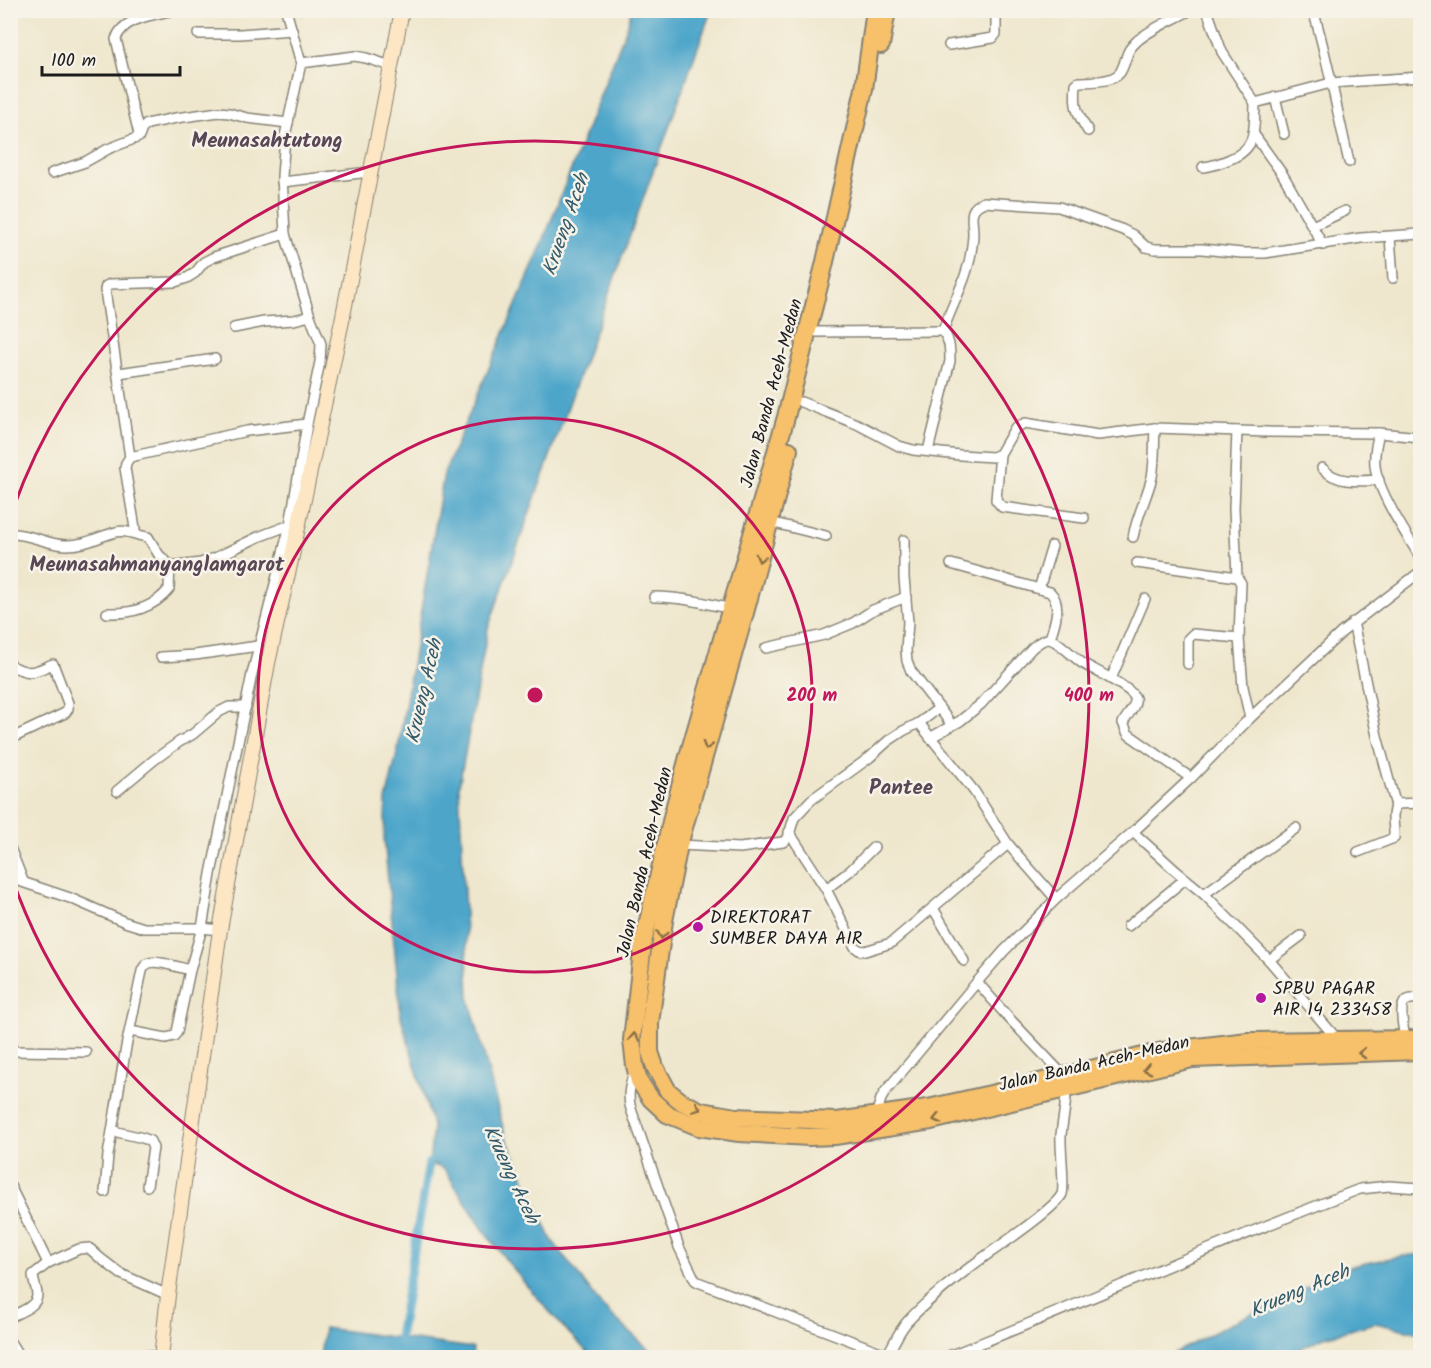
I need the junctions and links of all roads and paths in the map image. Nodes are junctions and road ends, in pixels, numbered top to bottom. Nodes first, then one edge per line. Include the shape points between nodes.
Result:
1 (174, 10) edge
2 (286, 10) edge
3 (402, 10) edge
4 (875, 10) edge
5 (887, 10) edge
6 (996, 10) edge
7 (1190, 10) edge
8 (1207, 10) edge
9 (1314, 10) edge
10 (292, 30) junction
11 (198, 34) dead end
12 (949, 45) dead end
13 (301, 63) junction
14 (391, 66) junction
15 (1420, 77) edge
16 (1331, 83) junction
17 (1275, 97) junction
18 (1255, 103) junction
19 (288, 123) junction
20 (1088, 131) dead end
21 (1253, 133) junction
22 (1284, 134) dead end
23 (140, 137) junction
24 (1349, 162) dead end
25 (1203, 167) dead end
26 (370, 172) junction
27 (52, 173) dead end
28 (282, 182) junction
29 (1345, 211) dead end
30 (1312, 226) junction
31 (285, 234) junction
32 (1420, 234) edge
33 (1390, 237) junction
34 (1323, 245) junction
35 (1393, 278) dead end
36 (310, 316) junction
37 (234, 328) dead end
38 (943, 331) junction
39 (817, 332) junction
40 (215, 359) dead end
41 (119, 373) junction
42 (801, 402) junction
43 (308, 424) junction
44 (1155, 428) junction
45 (1237, 431) junction
46 (1378, 433) junction
47 (1420, 437) edge
48 (928, 451) junction
49 (1000, 454) junction
50 (130, 457) junction
51 (1322, 468) dead end
52 (1379, 480) junction
53 (1084, 518) dead end
54 (770, 522) junction
55 (290, 525) junction
56 (135, 528) dead end
57 (10, 534) edge
58 (826, 536) dead end
59 (1134, 537) dead end
60 (904, 540) dead end
61 (1052, 546) dead end
62 (1420, 557) edge
63 (1137, 563) dead end
64 (951, 564) dead end
65 (170, 565) junction
66 (1420, 572) edge
67 (1237, 577) junction
68 (1039, 589) junction
69 (654, 597) dead end
70 (906, 597) junction
71 (1145, 599) dead end
72 (738, 611) junction
73 (107, 614) dead end
74 (1353, 622) junction
75 (1239, 638) junction
76 (1050, 639) junction
77 (258, 646) junction
78 (766, 648) dead end
79 (161, 657) dead end
80 (1188, 664) dead end
81 (10, 665) edge
82 (1111, 679) junction
83 (246, 707) junction
84 (939, 708) junction
85 (1250, 718) junction
86 (919, 723) junction
87 (952, 725) junction
88 (930, 738) junction
89 (10, 739) edge
90 (1191, 778) junction
91 (117, 791) dead end
92 (1420, 803) edge
93 (1396, 804) junction
94 (1296, 828) dead end
95 (789, 832) junction
96 (1133, 832) junction
97 (1008, 844) junction
98 (680, 845) junction
99 (10, 848) edge
100 (873, 848) dead end
101 (1358, 852) dead end
102 (10, 878) edge
103 (1185, 879) junction
104 (22, 881) junction
105 (826, 889) junction
106 (1204, 894) junction
107 (1056, 899) junction
108 (933, 908) junction
109 (1128, 926) dead end
110 (202, 928) junction
111 (220, 930) junction
112 (1301, 936) dead end
113 (1269, 960) junction
114 (964, 961) dead end
115 (190, 970) junction
116 (977, 982) junction
117 (1420, 998) edge
118 (129, 1031) junction
119 (1336, 1040) junction
120 (1413, 1045) edge
121 (10, 1051) edge
122 (86, 1052) dead end
123 (635, 1066) junction
124 (1066, 1082) junction
125 (876, 1115) junction
126 (113, 1131) junction
127 (10, 1186) edge
128 (147, 1186) dead end
129 (1420, 1188) edge
130 (105, 1191) dead end
131 (48, 1263) junction
132 (168, 1295) junction
133 (10, 1317) edge
134 (10, 1342) edge
135 (892, 1356) edge
136 (20, 1358) edge
137 (126, 1358) edge
138 (160, 1358) edge
139 (944, 1358) edge

1 - 23 street via 129,23 116,39
2 - 10 street
3 - 14 street
4 - 72 highway, Jalan Banda Aceh-Medan via 864,88 824,266
5 - 39 highway, Jalan Banda Aceh-Medan via 856,173
6 - 12 street via 993,38
7 - 20 street via 1138,40 1126,54 1118,75 1076,84 1074,102
8 - 18 street via 1222,52
9 - 16 street
10 - 11 street
10 - 13 street
13 - 14 street via 355,56
13 - 19 street
14 - 26 street
15 - 16 street
16 - 17 street
16 - 24 street
17 - 18 street
17 - 22 street
18 - 21 street
19 - 23 street via 219,112 147,124
19 - 28 street
21 - 25 street via 1245,152 1215,166
21 - 30 street
23 - 27 street
26 - 28 street
26 - 111 street via 268,663
28 - 31 street
29 - 30 street
30 - 34 street
31 - 36 street
31 - 41 street via 214,257 195,273 175,282 107,285
32 - 33 street
33 - 34 street
33 - 35 street
34 - 38 street via 1265,253 1150,249 1123,230 1059,207 984,202 973,211 969,262
36 - 37 street
36 - 43 street via 321,348
38 - 39 street
38 - 48 street via 950,346 950,361
39 - 42 highway, Jalan Banda Aceh-Medan
40 - 41 street
41 - 50 street
42 - 48 street via 899,446
42 - 54 highway, Jalan Banda Aceh-Medan
43 - 50 street via 247,430
43 - 55 street
44 - 45 street
44 - 49 street via 1098,435 1025,423 1015,428
44 - 59 street via 1151,477
45 - 46 street
45 - 67 street
46 - 47 street
46 - 52 street via 1374,468
48 - 49 street via 993,457
49 - 53 street via 996,500 1002,507
50 - 56 street via 125,468
51 - 52 street via 1335,478
52 - 62 street
54 - 58 street
54 -> 72 highway, Jalan Banda Aceh-Medan
55 - 65 street via 208,561
55 - 77 street
57 - 65 street via 65,545 83,544 125,531 148,537
60 - 70 street
61 - 68 street
63 - 67 street
64 - 68 street
65 - 73 street via 169,589 160,599 132,611
66 - 74 street
67 - 75 street via 1241,582
68 - 76 street via 1055,598 1057,610
69 - 72 street
70 - 78 street via 824,635
70 - 84 street via 908,661 911,671
71 - 82 street
72 -> 98 highway, Jalan Banda Aceh-Medan
123 -> 72 highway, Jalan Banda Aceh-Medan via 632,1040 643,943 686,763
74 - 85 street
74 - 93 street
75 - 80 street via 1193,634 1188,639
75 - 85 street
76 - 82 street via 1081,663
76 - 87 street via 1032,648 981,704
77 - 79 street
77 - 83 street
81 - 89 street via 31,673 53,664 68,703 65,712
82 - 90 street via 1135,698 1124,723 1128,734
83 - 91 street via 234,706 219,712
83 - 110 street
84 - 86 street
84 - 87 street
85 - 90 street
86 - 88 street
86 - 95 street via 888,741 812,800 794,818
87 - 88 street
88 - 97 street via 974,791
90 - 96 street
92 - 93 street
93 - 101 street via 1395,838
94 - 106 street
95 - 98 street via 785,841 779,843 740,848
95 - 105 street
96 - 103 street
96 - 107 street
97 - 107 street
97 - 108 street
98 -> 125 highway, Jalan Banda Aceh-Medan via 664,921 650,1023 650,1052 668,1091 701,1111 736,1117 837,1121
99 - 104 street
100 - 105 street
102 - 104 street
103 - 106 street
103 - 109 street
104 - 110 street via 144,928
105 - 108 street via 859,950 891,943
106 - 113 street
107 - 116 street
108 - 114 street
110 - 111 street
110 - 115 street
111 - 132 street
112 - 113 street
113 - 119 street
115 - 118 street via 157,962 145,966
115 - 118 street via 174,1036
116 - 124 street
116 - 125 street via 885,1092
117 - 120 street via 1402,1004
118 - 126 street
119 - 120 highway, Jalan Banda Aceh-Medan
119 - 124 highway, Jalan Banda Aceh-Medan via 1248,1041 1162,1051
120 -> 124 highway, Jalan Banda Aceh-Medan via 1192,1059
121 - 122 street
124 -> 123 highway, Jalan Banda Aceh-Medan via 931,1121 809,1137 699,1127 667,1114 651,1099
123 - 135 street via 628,1102 679,1247 695,1280
124 - 125 highway, Jalan Banda Aceh-Medan
124 - 135 street via 1060,1147 1062,1194 1046,1211 972,1265 921,1309 906,1324
126 - 128 street via 152,1144
126 - 130 street
127 - 131 street
129 - 139 street via 1389,1186 1360,1190
131 - 132 street via 90,1248 121,1274
131 - 133 street via 33,1275 37,1296 33,1304
132 - 138 street
134 - 136 street
137 - 138 street via 148,1354

